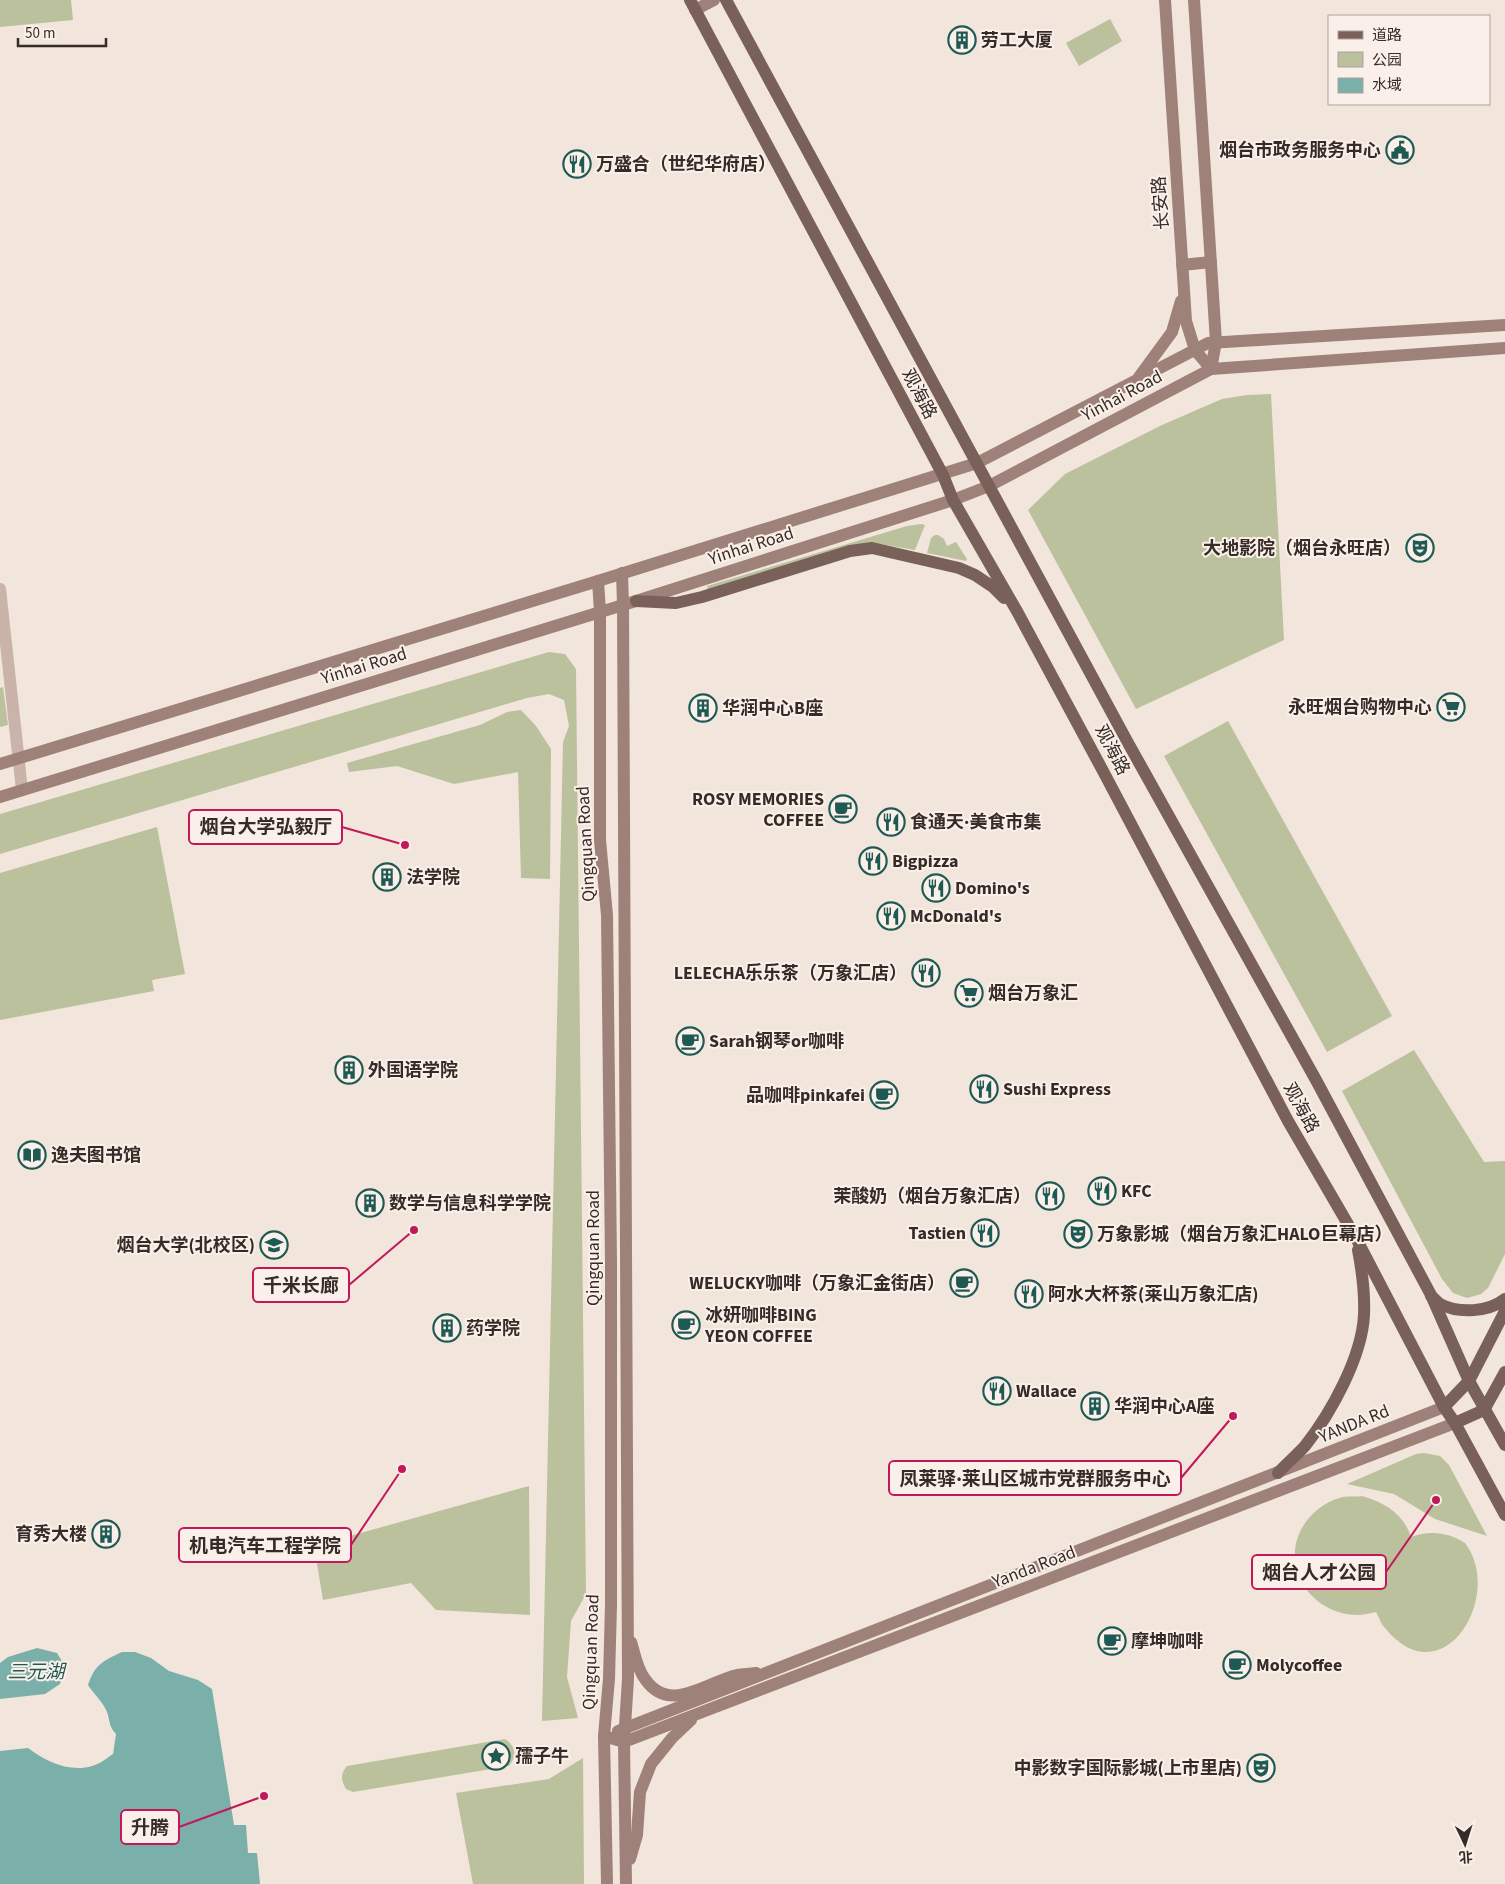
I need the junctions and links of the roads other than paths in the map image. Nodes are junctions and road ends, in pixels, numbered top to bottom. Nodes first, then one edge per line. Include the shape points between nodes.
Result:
1 (714, 0) edge
2 (726, 0) edge
3 (1165, 0) edge
4 (1194, 0) edge
5 (693, 5) edge
6 (1211, 262) junction
7 (1182, 265) junction
8 (1184, 287) junction
9 (1505, 326) edge
10 (1216, 342) junction
11 (1505, 348) edge
12 (1195, 350) junction
13 (1211, 369) junction
14 (1136, 380) junction
15 (977, 463) junction
16 (942, 475) junction
17 (989, 486) junction
18 (954, 500) junction
19 (622, 573) junction
20 (598, 581) junction
21 (0, 589) edge
22 (636, 601) junction
23 (623, 605) junction
24 (600, 611) junction
25 (1018, 613) junction
26 (18, 758) junction
27 (0, 764) edge
28 (22, 790) junction
29 (0, 797) edge
30 (1356, 1238) junction
31 (1431, 1295) junction
32 (1505, 1299) edge
33 (1505, 1311) edge
34 (1505, 1372) edge
35 (1469, 1381) junction
36 (1444, 1407) junction
37 (1484, 1410) junction
38 (1455, 1423) junction
39 (1505, 1445) edge
40 (1278, 1473) junction
41 (1505, 1515) edge
42 (628, 1630) junction
43 (771, 1672) junction
44 (698, 1714) junction
45 (625, 1729) junction
46 (604, 1736) junction
47 (624, 1742) junction
48 (626, 1871) junction
49 (607, 1884) edge
50 (626, 1884) edge

1 - 5 main road
2 - 15 main road, 观海路
3 - 7 main road, 长安路
4 - 6 main road
5 - 16 main road, 观海路
6 - 7 main road
6 - 10 main road
7 - 8 main road, 长安路
8 - 12 main road, 长安路 via 1186,321
8 - 14 main road via 1172,332
9 - 10 main road, Yinhai Road
10 - 12 main road, Yinhai Road
10 - 13 main road
11 - 13 main road, Yinhai Road
12 - 13 main road, 长安路
12 - 14 main road, Yinhai Road
13 - 17 main road, Yinhai Road
14 - 15 main road, Yinhai Road
15 - 16 main road, Yinhai Road
15 - 17 main road, 观海路
16 - 18 main road, 观海路
16 - 19 main road, Yinhai Road
17 - 18 main road, Yinhai Road
17 - 31 main road, 观海路
18 - 22 main road, Yinhai Road
18 - 25 main road, 观海路
19 - 20 main road, Yinhai Road
19 - 23 main road, Qingquan Road
20 - 24 main road, Qingquan Road
20 - 26 main road, Yinhai Road
21 - 26 street
22 - 23 main road, Yinhai Road
22 - 25 main road via 676,603 850,551 872,548 975,574
23 - 24 main road, Yinhai Road
23 - 42 main road, Qingquan Road
24 - 28 main road, Yinhai Road
24 - 46 main road, Qingquan Road via 600,840 607,915 611,1262 610,1615
25 - 30 main road, 观海路 via 1288,1121
26 - 27 main road, Yinhai Road
26 - 28 street
28 - 29 main road, Yinhai Road
30 - 36 main road, 观海路
30 - 40 main road via 1364,1316 1355,1354 1328,1413 1304,1447
31 - 32 main road via 1440,1304 1474,1310
31 - 35 main road, 观海路
33 - 35 main road
34 - 37 main road
35 - 36 main road
35 - 37 main road, 观海路
36 - 38 main road, 观海路
36 - 40 main road, YANDA Rd
37 - 38 main road
37 - 39 main road, 观海路
38 - 41 main road, 观海路
38 - 44 main road, Yanda Road
40 - 43 main road, Yanda Road
42 - 43 main road via 645,1679 668,1695 680,1696 736,1675
42 - 45 main road, Qingquan Road
43 - 45 main road, Yanda Road
44 - 47 main road, Yanda Road
44 - 48 main road via 683,1726 651,1764 640,1792 637,1835
45 - 46 main road, Yanda Road
45 - 47 main road, Qingquan Road
46 - 47 main road
46 - 49 main road, Qingquan Road
47 - 48 main road
48 - 50 main road

